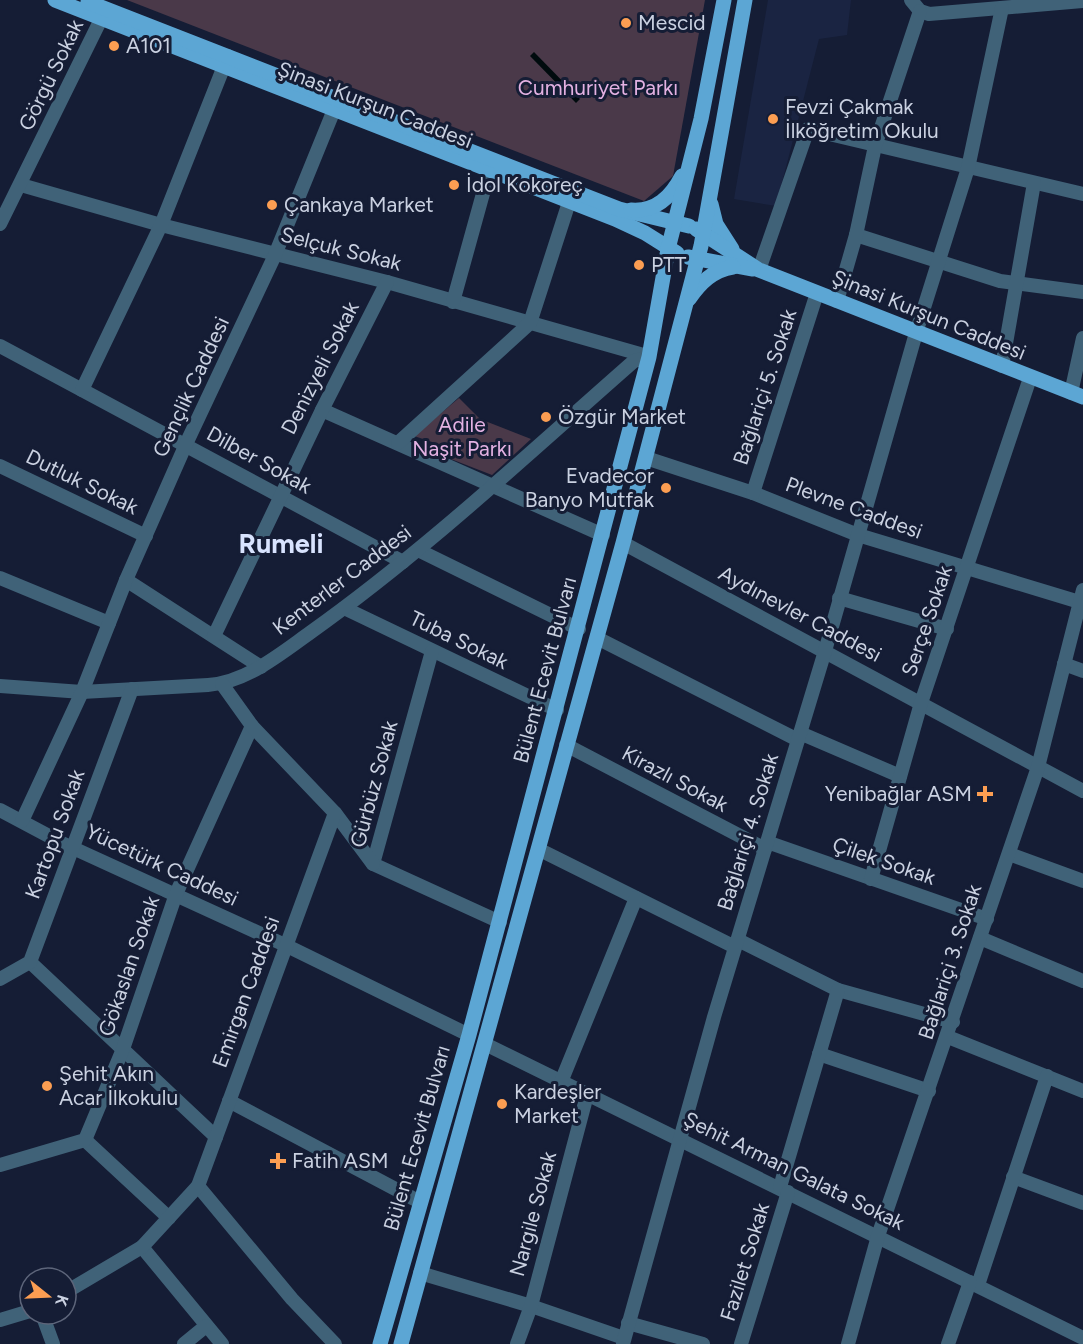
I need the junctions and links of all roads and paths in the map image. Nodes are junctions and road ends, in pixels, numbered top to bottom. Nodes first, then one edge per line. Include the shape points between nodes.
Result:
1 (55, 0) edge
2 (83, 0) edge
3 (724, 0) edge
4 (745, 0) edge
5 (911, 0) edge
6 (1083, 1) edge
7 (1002, 8) junction
8 (920, 11) junction
9 (104, 14) junction
10 (226, 62) junction
11 (336, 105) junction
12 (875, 146) junction
13 (694, 152) junction
14 (491, 165) junction
15 (968, 168) junction
16 (1034, 183) junction
17 (21, 185) junction
18 (710, 191) junction
19 (1083, 194) edge
20 (571, 197) junction
21 (617, 214) junction
22 (0, 224) edge
23 (161, 225) junction
24 (856, 235) junction
25 (686, 241) junction
26 (275, 255) junction
27 (940, 262) junction
28 (740, 263) junction
29 (759, 270) junction
30 (387, 282) junction
31 (1017, 283) junction
32 (664, 286) junction
33 (1083, 292) edge
34 (817, 293) junction
35 (837, 301) junction
36 (453, 302) junction
37 (683, 309) junction
38 (530, 323) junction
39 (916, 333) junction
40 (1083, 338) edge
41 (0, 346) edge
42 (649, 357) junction
43 (1002, 366) junction
44 (1030, 378) junction
45 (82, 390) junction
46 (1077, 395) edge
47 (322, 410) junction
48 (398, 443) junction
49 (186, 444) junction
50 (646, 458) junction
51 (0, 466) edge
52 (494, 485) junction
53 (753, 493) junction
54 (281, 496) junction
55 (603, 535) junction
56 (858, 535) junction
57 (146, 536) junction
58 (623, 543) junction
59 (418, 550) junction
60 (403, 562) junction
61 (967, 570) junction
62 (0, 578) edge
63 (126, 580) junction
64 (839, 598) junction
65 (1082, 598) edge
66 (344, 608) junction
67 (109, 623) junction
68 (579, 629) junction
69 (947, 629) junction
70 (214, 636) junction
71 (597, 638) junction
72 (432, 651) junction
73 (825, 651) junction
74 (1064, 664) junction
75 (261, 667) junction
76 (1083, 671) edge
77 (222, 684) junction
78 (0, 686) edge
79 (132, 690) junction
80 (82, 692) junction
81 (921, 704) junction
82 (557, 710) junction
83 (252, 726) junction
84 (799, 737) junction
85 (566, 745) junction
86 (1038, 767) junction
87 (900, 776) junction
88 (1083, 791) edge
89 (0, 810) edge
90 (335, 813) junction
91 (22, 821) junction
92 (72, 846) junction
93 (766, 846) junction
94 (538, 849) junction
95 (1009, 854) junction
96 (374, 864) junction
97 (871, 879) junction
98 (1083, 881) edge
99 (176, 894) junction
100 (636, 898) junction
101 (987, 919) junction
102 (500, 922) junction
103 (980, 938) junction
104 (736, 943) junction
105 (285, 945) junction
106 (30, 962) junction
107 (0, 978) edge
108 (1083, 981) edge
109 (838, 990) junction
110 (953, 1022) junction
111 (469, 1035) junction
112 (948, 1037) junction
113 (485, 1044) junction
114 (123, 1049) junction
115 (819, 1054) junction
116 (1047, 1076) junction
117 (561, 1082) junction
118 (929, 1091) junction
119 (1083, 1091) edge
120 (587, 1095) junction
121 (229, 1101) junction
122 (216, 1137) junction
123 (680, 1139) junction
124 (85, 1140) junction
125 (0, 1166) edge
126 (1013, 1177) junction
127 (198, 1186) junction
128 (784, 1190) junction
129 (420, 1202) junction
130 (1083, 1203) edge
131 (169, 1218) junction
132 (878, 1236) junction
133 (142, 1247) junction
134 (420, 1273) junction
135 (974, 1284) junction
136 (78, 1285) edge
137 (531, 1306) junction
138 (18, 1315) edge
139 (0, 1320) edge
140 (628, 1323) junction
141 (47, 1326) edge
142 (206, 1326) junction
143 (1083, 1338) edge
144 (623, 1341) edge
145 (54, 1344) edge
146 (184, 1344) edge
147 (222, 1344) edge
148 (335, 1344) edge
149 (380, 1344) edge
150 (401, 1344) edge
151 (517, 1344) edge
152 (703, 1344) edge
153 (741, 1344) edge
154 (848, 1344) edge
155 (948, 1344) edge

1 - 9 main road, Şinasi Kurşun Caddesi
2 - 9 main road, Şinasi Kurşun Caddesi
3 - 13 main road, Bülent Ecevit Bulvarı
4 - 18 main road, Bülent Ecevit Bulvarı
5 - 8 street
6 - 7 street
7 - 8 street via 929,14
7 - 15 street, Bağlariçi 4. Sokak
8 - 12 street
9 - 10 main road, Şinasi Kurşun Caddesi
9 - 17 street, Görgü Sokak
10 - 11 main road, Şinasi Kurşun Caddesi
10 - 23 street
11 - 14 main road, Şinasi Kurşun Caddesi
11 - 26 street, Gençlik Caddesi
12 - 15 street
12 - 24 street
12 - 29 street via 808,129
13 - 21 main road via 674,190 661,203
13 - 25 main road, Bülent Ecevit Bulvarı
14 - 20 main road, Şinasi Kurşun Caddesi
14 - 36 street
15 - 16 street
15 - 27 street, Bağlariçi 4. Sokak
16 - 19 street
16 - 31 street
17 - 22 street, Görgü Sokak
17 - 23 street, Selçuk Sokak
18 - 25 main road, Bülent Ecevit Bulvarı
18 - 28 main road via 716,225
20 - 21 main road, Şinasi Kurşun Caddesi
20 - 38 street
21 - 25 main road, Şinasi Kurşun Caddesi
21 - 25 main road, Şinasi Kurşun Caddesi via 645,233
21 - 32 main road via 653,247 662,264
23 - 26 street, Selçuk Sokak
23 - 45 street
24 - 27 street
24 - 35 street
25 - 28 main road, Şinasi Kurşun Caddesi
25 - 28 main road, Şinasi Kurşun Caddesi
25 - 32 main road, Bülent Ecevit Bulvarı
25 - 37 main road, Bülent Ecevit Bulvarı
26 - 30 street, Selçuk Sokak
26 - 49 street, Gençlik Caddesi
27 - 31 street
27 - 39 street, Bağlariçi 4. Sokak
28 - 29 main road, Şinasi Kurşun Caddesi
28 - 37 main road via 705,280
29 - 34 main road, Şinasi Kurşun Caddesi
30 - 36 street, Selçuk Sokak
30 - 47 street, Denizyeli Sokak
31 - 33 street
31 - 43 street
32 - 42 main road, Bülent Ecevit Bulvarı
34 - 35 main road, Şinasi Kurşun Caddesi
34 - 53 street, Bağlariçi 5. Sokak
35 - 39 main road, Şinasi Kurşun Caddesi
36 - 38 street, Selçuk Sokak
37 - 50 main road, Bülent Ecevit Bulvarı
38 - 42 street, Selçuk Sokak
38 - 48 street
39 - 43 main road, Şinasi Kurşun Caddesi
39 - 56 street, Bağlariçi 4. Sokak
40 - 46 street
41 - 45 street, Dilber Sokak
42 - 52 street, Kenterler Caddesi via 634,360
42 - 55 main road, Bülent Ecevit Bulvarı
43 - 44 main road, Şinasi Kurşun Caddesi
44 - 46 main road, Şinasi Kurşun Caddesi
44 - 61 street, Serçe Sokak
45 - 49 street, Dilber Sokak
47 - 48 street
47 - 54 street, Denizyeli Sokak
48 - 52 street
49 - 54 street, Dilber Sokak
49 - 57 street, Gençlik Caddesi
50 - 53 street, Plevne Caddesi
50 - 58 main road, Bülent Ecevit Bulvarı
51 - 57 street, Dutluk Sokak
52 - 55 street
52 - 59 street, Kenterler Caddesi
53 - 56 street, Plevne Caddesi
54 - 60 street, Dilber Sokak
54 - 70 street, Denizyeli Sokak
55 - 68 main road, Bülent Ecevit Bulvarı
56 - 61 street, Plevne Caddesi
56 - 64 street, Bağlariçi 4. Sokak
57 - 63 street, Gençlik Caddesi
58 - 71 main road, Bülent Ecevit Bulvarı
58 - 73 street, Aydınevler Caddesi
59 - 60 street, Kenterler Caddesi
59 - 68 street
60 - 66 street, Kenterler Caddesi
61 - 65 street, Plevne Caddesi
61 - 69 street, Serçe Sokak
62 - 67 street
63 - 67 street, Gençlik Caddesi
63 - 70 street
64 - 69 street
64 - 73 street, Bağlariçi 4. Sokak
65 - 74 street, Bağlariçi 3. Sokak
66 - 72 street, Tuba Sokak
66 - 75 street, Kenterler Caddesi
67 - 80 street, Gençlik Caddesi
68 - 82 main road, Bülent Ecevit Bulvarı
69 - 81 street, Serçe Sokak
70 - 75 street
71 - 84 street
71 - 85 main road, Bülent Ecevit Bulvarı
72 - 82 street, Tuba Sokak
72 - 96 street, Gürbüz Sokak
73 - 81 street, Aydınevler Caddesi
73 - 84 street, Bağlariçi 4. Sokak
74 - 76 street
74 - 86 street, Bağlariçi 3. Sokak
75 - 77 street, Kenterler Caddesi
77 - 79 street, Kenterler Caddesi
77 - 83 street
78 - 80 street, Kenterler Caddesi
79 - 80 street, Kenterler Caddesi
79 - 92 street, Kartopu Sokak
80 - 91 street, Gençlik Caddesi
81 - 86 street, Aydınevler Caddesi
81 - 87 street, Serçe Sokak
82 - 102 main road, Bülent Ecevit Bulvarı
83 - 90 street
83 - 99 street, Gökaslan Sokak
84 - 87 street
84 - 93 street, Bağlariçi 4. Sokak
85 - 93 street, Kirazlı Sokak
85 - 94 main road, Bülent Ecevit Bulvarı
86 - 88 street, Aydınevler Caddesi
86 - 95 street, Bağlariçi 3. Sokak
87 - 97 street, Serçe Sokak
89 - 91 street, Yücetürk Caddesi
90 - 96 street
90 - 105 street, Emirgan Caddesi
91 - 92 street, Yücetürk Caddesi
92 - 99 street, Yücetürk Caddesi
92 - 106 street, Kartopu Sokak
93 - 97 street, Çilek Sokak
93 - 104 street, Bağlariçi 4. Sokak
94 - 100 street
94 - 113 main road, Bülent Ecevit Bulvarı
95 - 98 street
95 - 101 street, Bağlariçi 3. Sokak
96 - 102 street, Gürbüz Sokak
97 - 101 street, Çilek Sokak
99 - 105 street, Yücetürk Caddesi
99 - 114 street, Gökaslan Sokak
100 - 104 street
100 - 117 street
101 - 103 street, Bağlariçi 3. Sokak
102 - 111 main road, Bülent Ecevit Bulvarı
103 - 108 street
103 - 110 street, Bağlariçi 3. Sokak
104 - 109 street
104 - 123 street, Bağlariçi 4. Sokak
105 - 111 street, Yücetürk Caddesi
105 - 121 street, Emirgan Caddesi
106 - 107 street
106 - 114 street
109 - 110 street
109 - 115 street, Fazilet Sokak
110 - 112 street, Bağlariçi 3. Sokak
111 - 129 main road, Bülent Ecevit Bulvarı
112 - 116 street
112 - 118 street, Bağlariçi 3. Sokak
113 - 117 street, Şehit Arman Galata Sokak
113 - 134 main road, Bülent Ecevit Bulvarı
114 - 122 street
114 - 124 street, Gökaslan Sokak
115 - 118 street
115 - 128 street, Fazilet Sokak
116 - 119 street
116 - 126 street
117 - 120 street, Şehit Arman Galata Sokak
118 - 132 street, Bağlariçi 3. Sokak
120 - 123 street, Şehit Arman Galata Sokak
120 - 137 street, Nargile Sokak
121 - 122 street, Emirgan Caddesi
121 - 129 street
122 - 127 street, Emirgan Caddesi
123 - 128 street, Şehit Arman Galata Sokak
123 - 140 street, Bağlariçi 4. Sokak
124 - 125 street
124 - 131 street
126 - 130 street
126 - 135 street
127 - 131 street, Emirgan Caddesi
127 - 148 street via 292,1299
128 - 132 street, Şehit Arman Galata Sokak
128 - 153 street, Fazilet Sokak
129 - 149 main road, Bülent Ecevit Bulvarı
131 - 133 street, Emirgan Caddesi
132 - 135 street, Şehit Arman Galata Sokak
132 - 154 street, Bağlariçi 3. Sokak
133 - 136 street, Emirgan Caddesi
133 - 142 street
134 - 137 street
134 - 150 main road, Bülent Ecevit Bulvarı
135 - 143 street, Şehit Arman Galata Sokak
135 - 155 street
137 - 144 street
137 - 151 street, Nargile Sokak
138 - 139 street
140 - 144 street, Bağlariçi 4. Sokak
140 - 152 street
141 - 145 street
142 - 146 street
142 - 147 street

